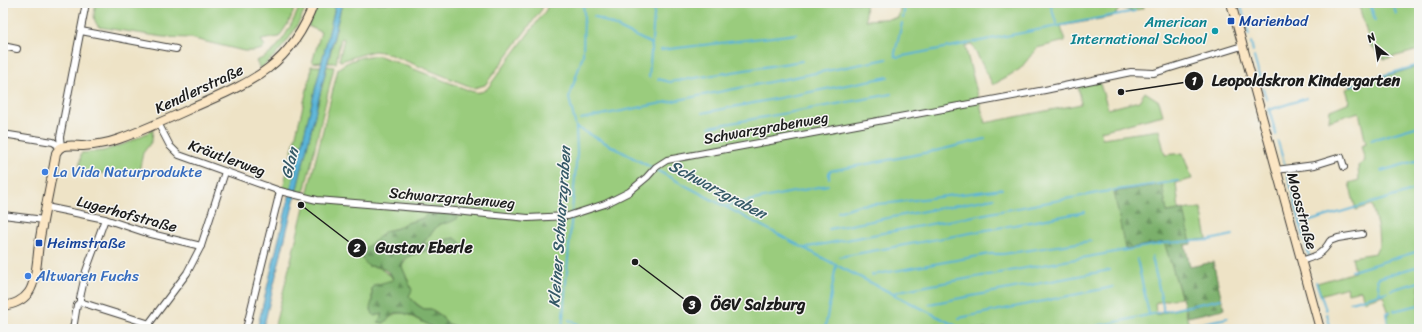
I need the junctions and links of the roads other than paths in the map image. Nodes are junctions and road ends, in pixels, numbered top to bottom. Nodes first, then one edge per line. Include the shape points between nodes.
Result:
1 (86, 3) edge
2 (314, 3) edge
3 (1231, 3) edge
4 (81, 31) junction
5 (3, 46) edge
6 (1242, 46) junction
7 (17, 49) dead end
8 (176, 49) dead end
9 (158, 123) junction
10 (3, 134) edge
11 (61, 147) junction
12 (1344, 167) dead end
13 (1276, 170) junction
14 (225, 172) junction
15 (281, 191) junction
16 (46, 207) junction
17 (3, 215) edge
18 (105, 219) junction
19 (44, 220) junction
20 (1362, 234) dead end
21 (201, 246) junction
22 (1302, 261) junction
23 (80, 302) junction
24 (3, 306) edge
25 (147, 326) edge
26 (72, 329) edge
27 (246, 329) edge
28 (1320, 329) edge

1 - 4 street
2 - 9 street, Kendlerstraße via 297,37 270,67 244,85
3 - 6 street, Moosstraße
4 - 8 street
4 - 11 street via 60,137
5 - 7 street
6 - 13 street, Moosstraße
6 - 15 street, Schwarzgrabenweg via 1154,73 1131,72 674,158 663,161 629,192 605,204 568,216 511,217 317,200
9 - 11 street, Kendlerstraße via 104,143
9 - 14 street, Kräutlerweg via 170,146 179,155
10 - 11 street via 53,142
11 - 16 street via 56,153
12 - 13 street, Moosstraße via 1341,157 1315,165
13 - 22 street, Moosstraße
14 - 15 street, Kräutlerweg
14 - 21 street
15 - 27 street, Kräutlerweg
16 - 18 street, Lugerhofstraße
16 - 19 street
17 - 19 street
18 - 21 street, Lugerhofstraße via 147,233
18 - 23 street via 86,271
19 - 24 street via 30,291 24,298
20 - 22 street, Moosstraße via 1330,241 1325,250
21 - 25 street via 187,273
22 - 28 street, Moosstraße
23 - 25 street
23 - 26 street via 77,305

